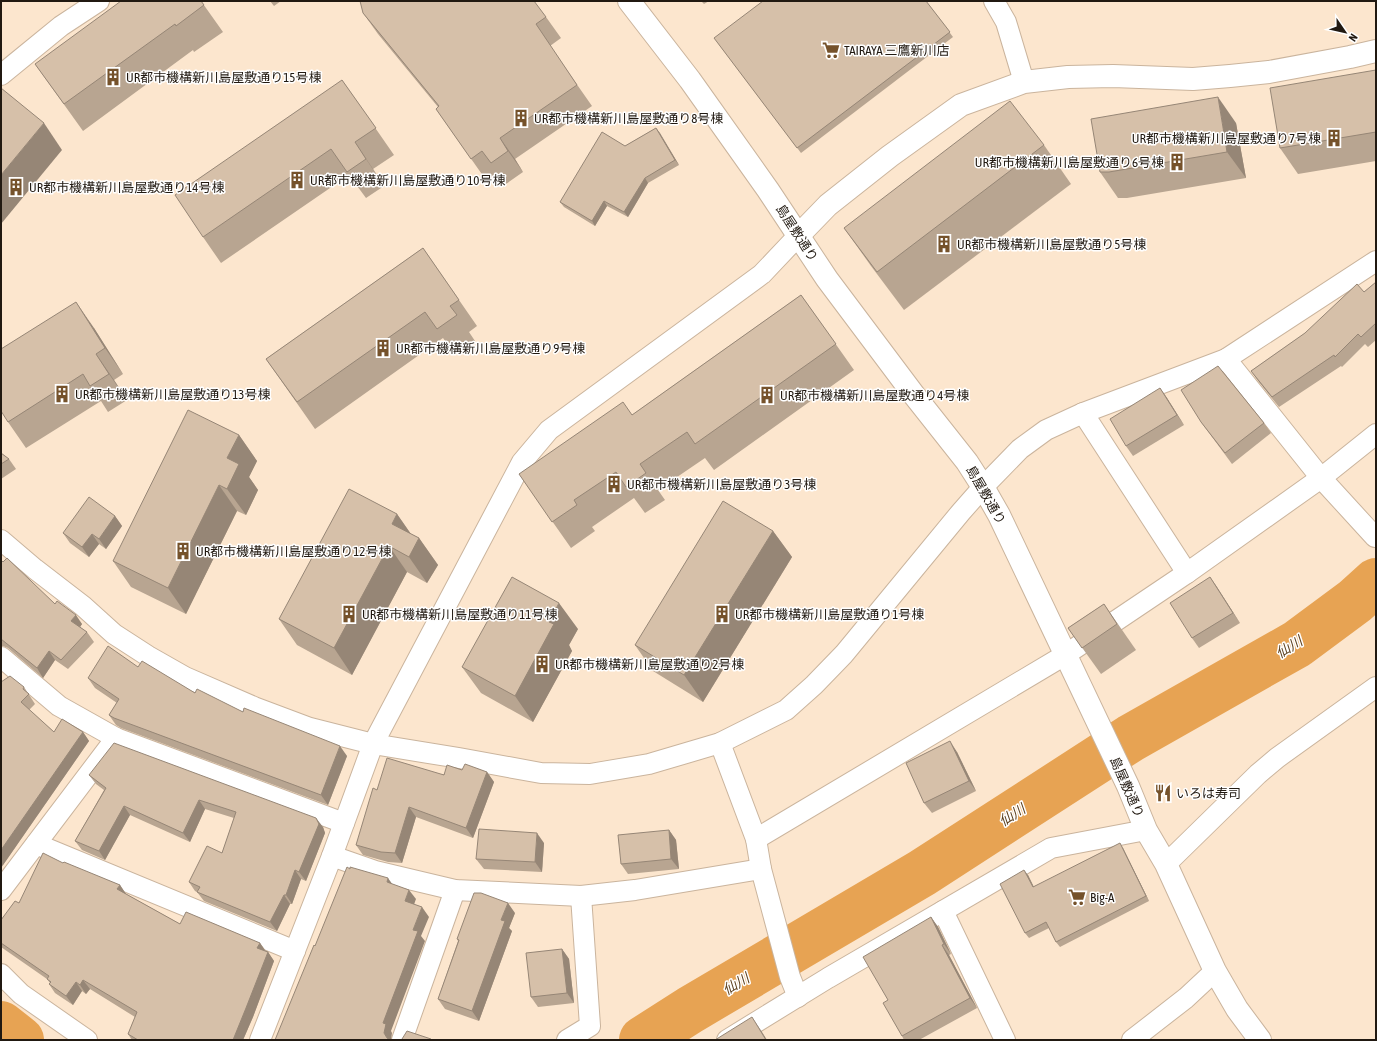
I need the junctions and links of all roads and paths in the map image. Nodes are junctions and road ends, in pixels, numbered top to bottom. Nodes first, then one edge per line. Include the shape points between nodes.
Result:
1 (99, 1) edge
2 (629, 1) edge
3 (994, 1) edge
4 (1376, 51) edge
5 (1, 75) edge
6 (1024, 82) junction
7 (798, 236) junction
8 (1376, 261) edge
9 (1226, 359) junction
10 (1083, 412) junction
11 (1376, 434) edge
12 (1321, 478) junction
13 (984, 487) junction
14 (1376, 538) edge
15 (1, 540) edge
16 (1187, 574) junction
17 (1065, 655) junction
18 (1, 657) edge
19 (8, 677) edge
20 (1376, 687) edge
21 (116, 738) junction
22 (720, 743) junction
23 (373, 744) junction
24 (344, 823) junction
25 (1146, 830) junction
26 (756, 839) junction
27 (36, 844) junction
28 (332, 856) junction
29 (1166, 864) junction
30 (761, 869) junction
31 (1, 890) edge
32 (455, 890) junction
33 (581, 896) junction
34 (943, 911) junction
35 (295, 952) junction
36 (1215, 971) junction
37 (1, 974) edge
38 (798, 997) junction
39 (87, 1040) edge
40 (260, 1040) edge
41 (402, 1040) edge
42 (567, 1040) edge
43 (727, 1040) edge
44 (1005, 1040) edge
45 (1132, 1040) edge
46 (1260, 1040) edge

1 - 5 street via 61,26
2 - 7 street, 島屋敷通り via 690,80
3 - 6 street via 1006,22
4 - 6 street via 1269,72 1230,76 1193,79 1068,77
6 - 7 street via 960,105 828,205
7 - 13 street, 島屋敷通り via 827,279
7 - 23 street via 762,274 548,430 522,462
8 - 9 street
9 - 10 street
9 - 12 street
10 - 13 street via 1046,430 1020,449
10 - 16 street
11 - 12 street
12 - 14 street
12 - 16 street
13 - 17 street, 島屋敷通り
13 - 22 street via 844,654 814,685 786,710
15 - 23 street via 114,634 179,673 254,707 303,725
16 - 17 street
17 - 25 street, 島屋敷通り via 1128,786
17 - 26 street
18 - 19 street
19 - 21 street
20 - 29 street via 1258,774
21 - 24 street
21 - 27 street
22 - 23 street via 650,764 590,774 541,773
22 - 26 street
23 - 24 street
24 - 28 street
25 - 29 street, 島屋敷通り
25 - 34 street via 1051,848
26 - 30 street
27 - 31 street
27 - 35 street
28 - 32 street via 375,871
28 - 35 street
29 - 36 street, 島屋敷通り
30 - 33 street via 635,890
30 - 38 street
32 - 33 street
32 - 41 street
33 - 42 street via 590,1026
34 - 38 street
34 - 44 street
35 - 40 street
36 - 45 street via 1186,998
36 - 46 street, 島屋敷通り via 1236,1008
37 - 39 street via 21,994
38 - 43 street

